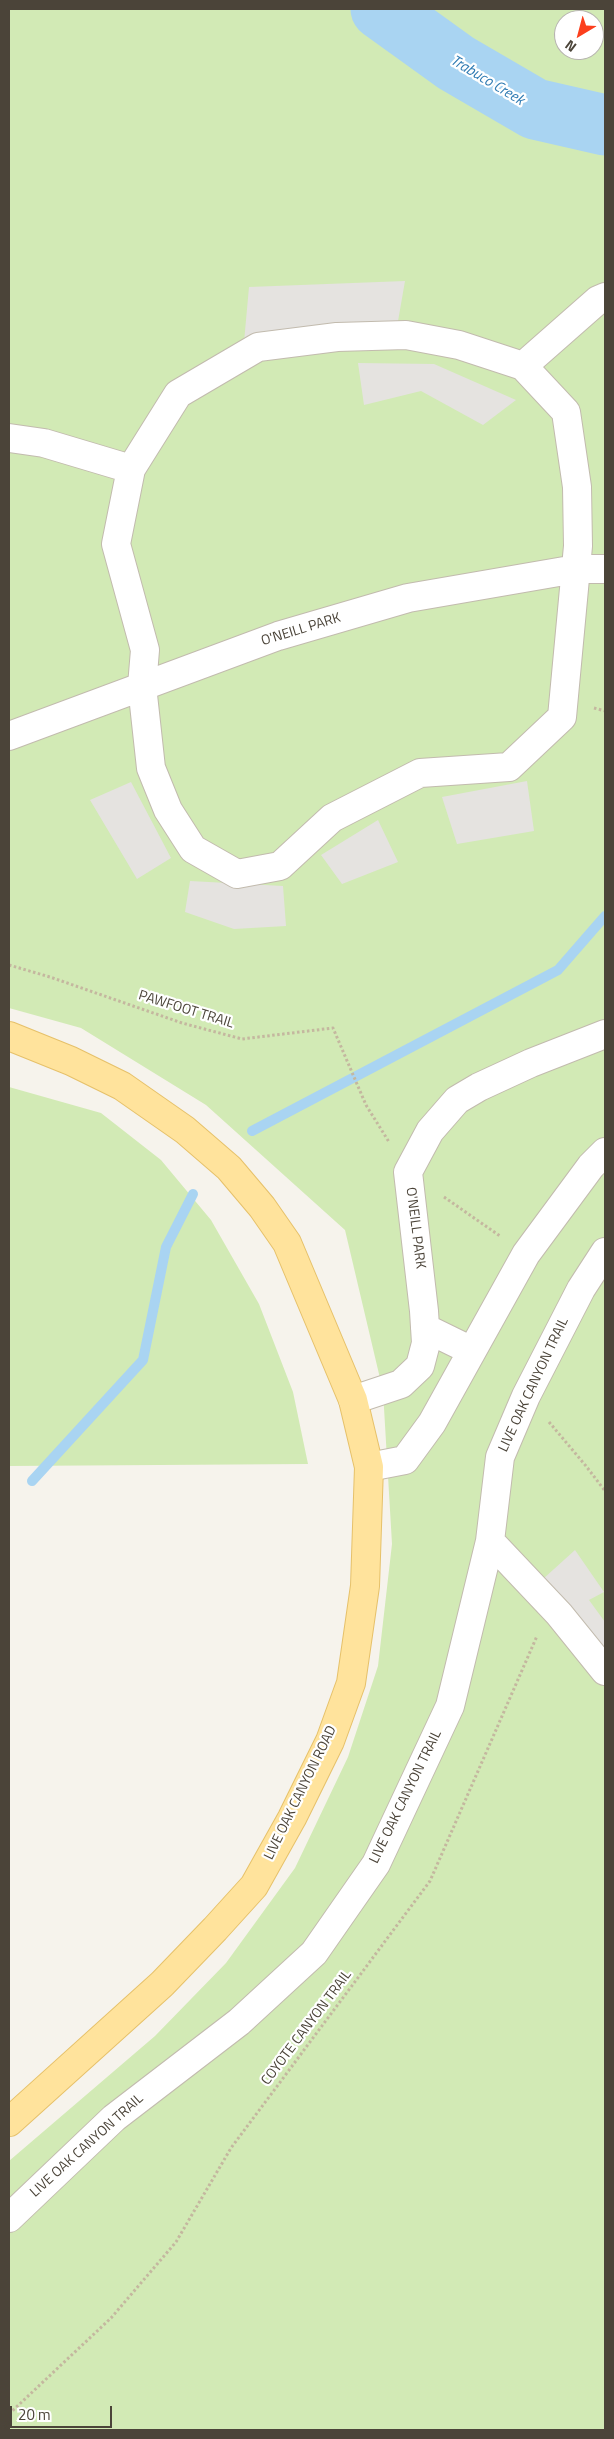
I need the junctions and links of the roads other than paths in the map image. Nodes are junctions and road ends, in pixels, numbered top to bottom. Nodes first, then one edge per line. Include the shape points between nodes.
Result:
1 (605, 297) edge
2 (523, 366) junction
3 (9, 438) edge
4 (132, 469) junction
5 (576, 569) junction
6 (605, 569) edge
7 (142, 686) junction
8 (9, 736) edge
9 (605, 1034) edge
10 (9, 1036) edge
11 (605, 1152) edge
12 (605, 1252) edge
13 (425, 1328) junction
14 (472, 1351) junction
15 (354, 1400) junction
16 (369, 1467) junction
17 (490, 1541) junction
18 (605, 1671) edge
19 (9, 2122) edge
20 (9, 2218) edge

1 - 2 street
2 - 4 street via 458,344 406,335 337,337 258,347 178,394
2 - 5 street via 566,412 577,488
3 - 4 street via 44,443
4 - 7 street via 116,544 146,650
5 - 6 street, O'NEILL PARK
5 - 7 street, O'NEILL PARK via 408,598 278,636
5 - 7 street via 562,717 509,767 420,773 332,818 280,866 237,874 192,849 168,810 151,768
7 - 8 street, O'NEILL PARK
9 - 13 street, O'NEILL PARK via 479,1087 457,1100 430,1131 408,1172
10 - 15 main road, LIVE OAK CANYON ROAD via 122,1086 185,1130 229,1168 262,1207 287,1244
11 - 14 street via 526,1254
12 - 17 street, LIVE OAK CANYON TRAIL via 581,1288 526,1396 500,1457
13 - 14 street
13 - 15 street, O'NEILL PARK via 426,1343 420,1366 401,1384
14 - 16 street via 432,1423 405,1460
15 - 16 main road, LIVE OAK CANYON ROAD
16 - 19 main road, LIVE OAK CANYON ROAD via 366,1586 351,1684 330,1741 292,1818 254,1886 216,1929 162,1984
17 - 18 street via 559,1614
17 - 20 street, LIVE OAK CANYON TRAIL via 450,1706 376,1864 314,1952 238,2022 114,2118

